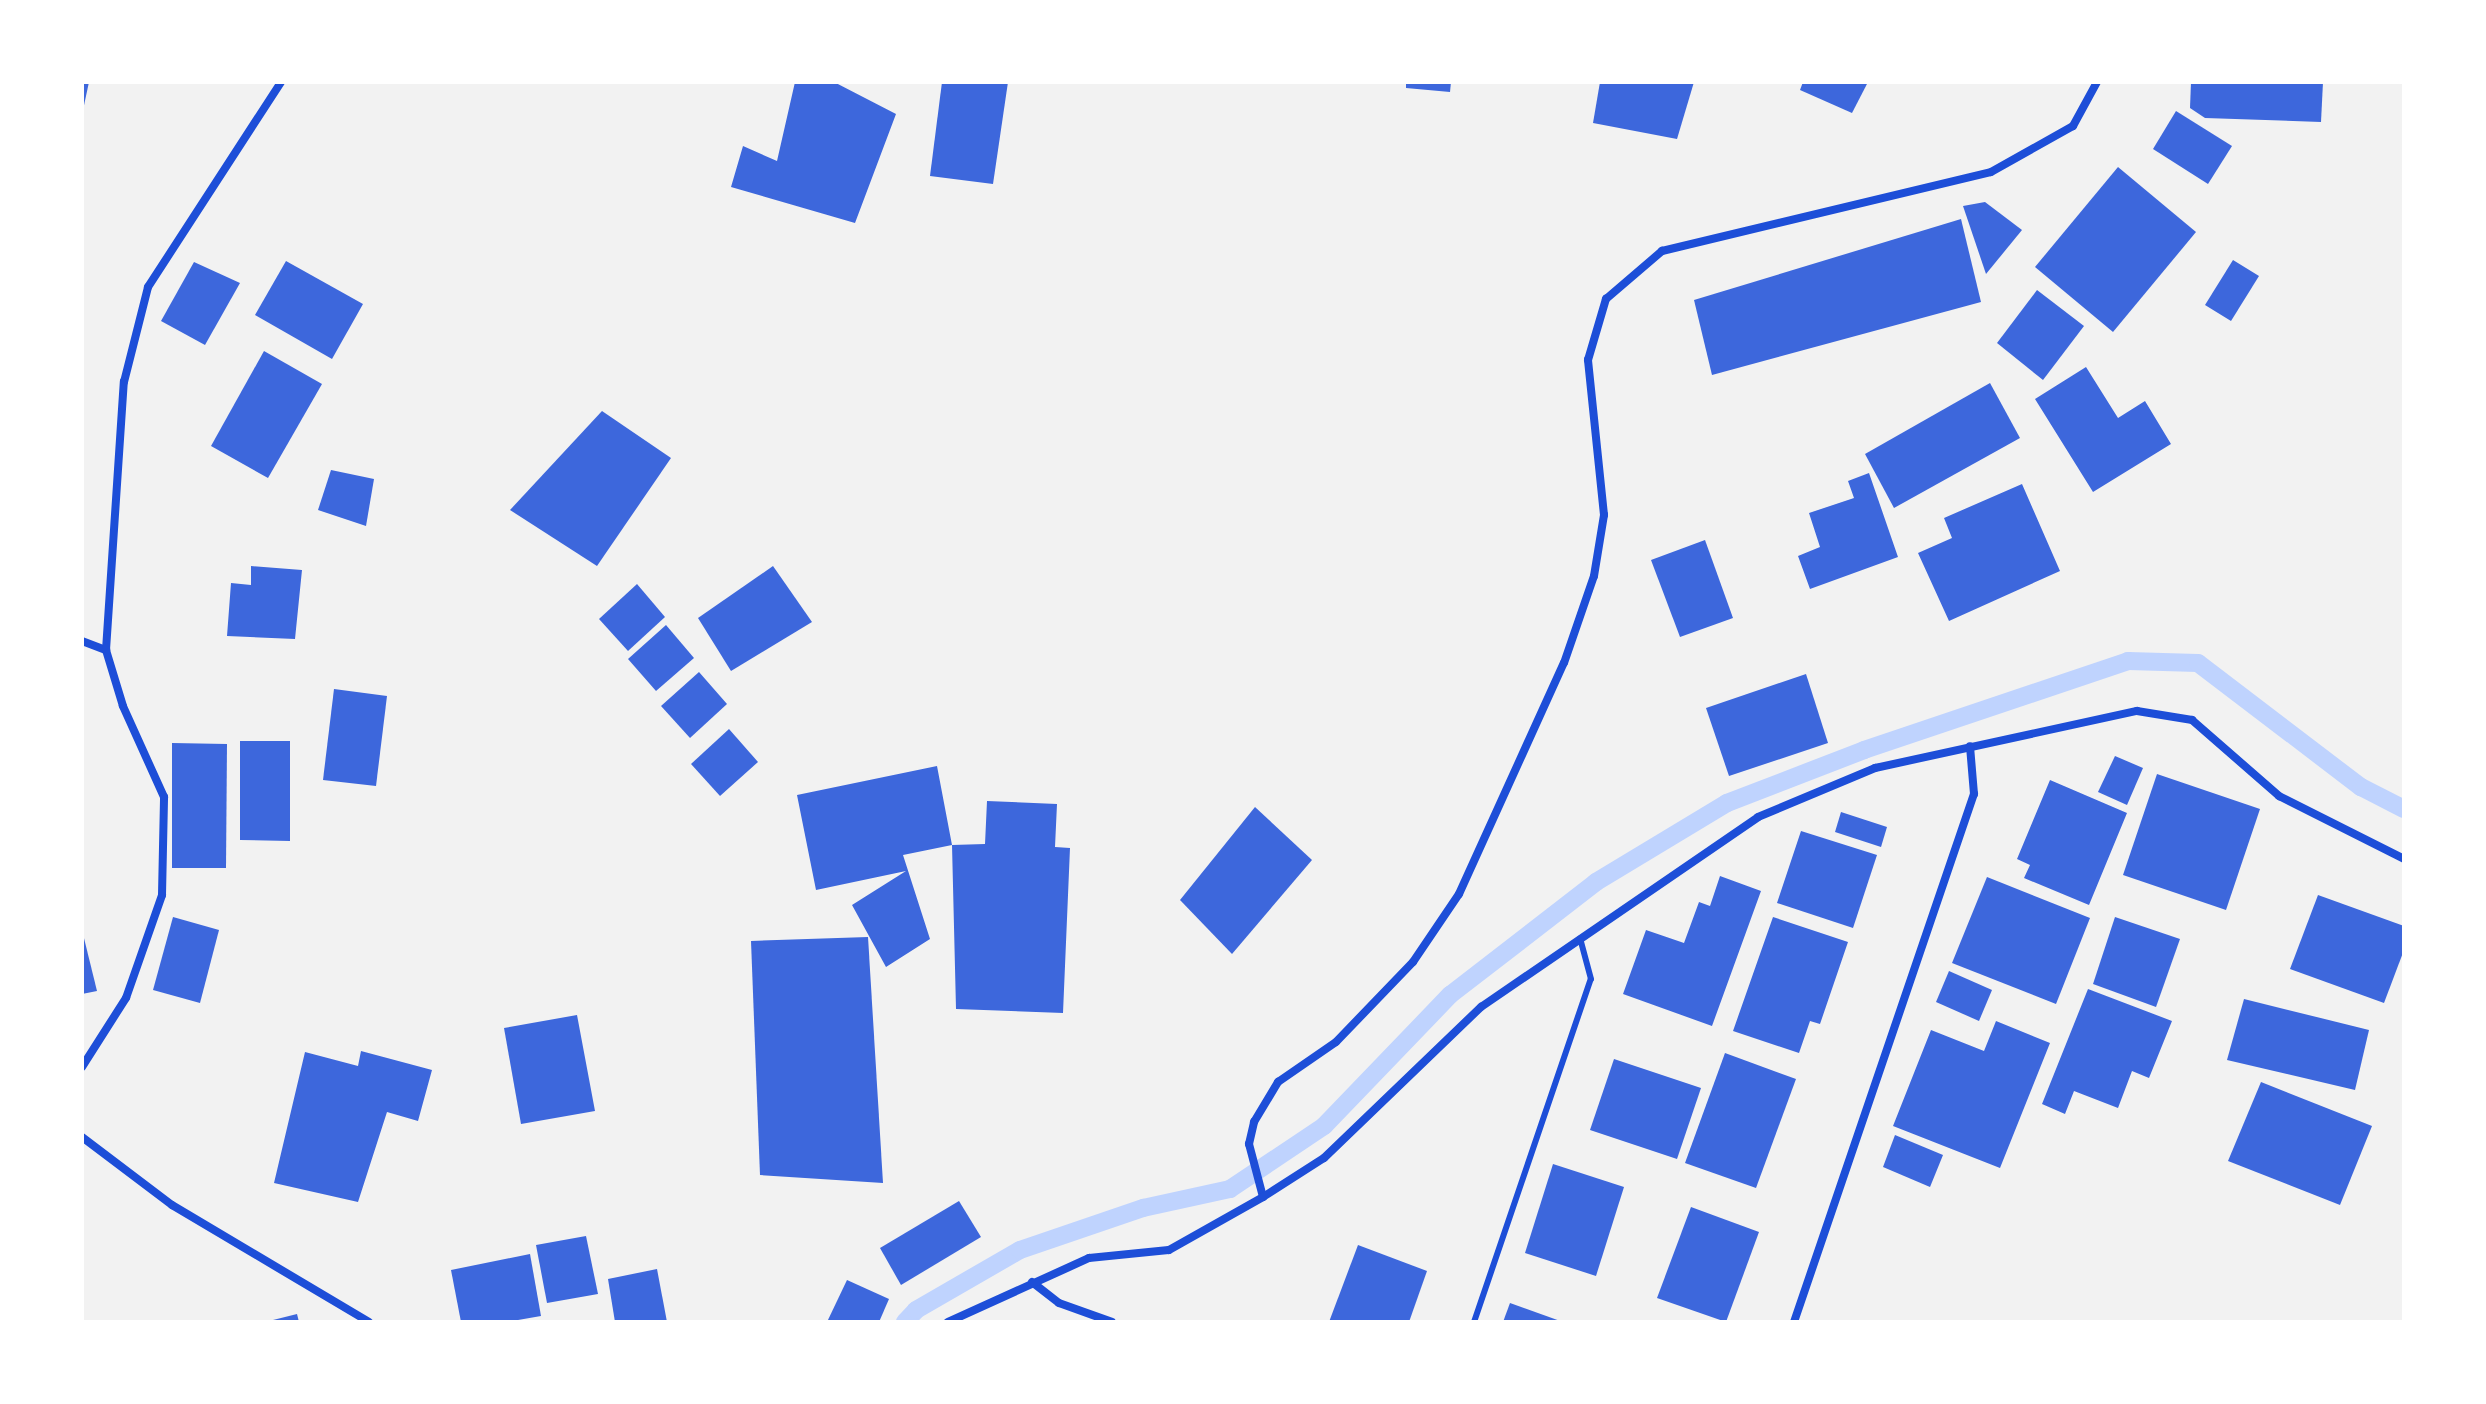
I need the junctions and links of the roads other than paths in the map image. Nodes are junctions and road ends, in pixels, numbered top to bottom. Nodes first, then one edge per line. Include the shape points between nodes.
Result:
1 (281, 82) edge
2 (2097, 82) edge
3 (82, 641) edge
4 (106, 650) junction
5 (1970, 746) junction
6 (2404, 859) edge
7 (1580, 938) junction
8 (82, 1067) edge
9 (82, 1137) edge
10 (1263, 1197) junction
11 (1032, 1282) junction
12 (369, 1322) edge
13 (948, 1322) edge
14 (1112, 1322) edge
15 (1474, 1322) edge
16 (1794, 1322) edge

1 - 4 street via 148,287 124,382
2 - 10 street via 2073,126 1991,172 1662,251 1606,299 1588,360 1604,515 1594,576 1564,663 1459,894 1413,962 1336,1042 1278,1082 1254,1122 1249,1144
3 - 4 street
4 - 8 street via 123,706 164,797 162,895 126,998
5 - 6 street via 2137,711 2192,720 2279,796
5 - 7 street via 1875,768 1758,817
5 - 16 street via 1974,794
7 - 10 street via 1481,1007 1324,1158
7 - 15 lane via 1591,979
9 - 12 street via 172,1205
10 - 11 street via 1169,1250 1089,1258
11 - 13 street
11 - 14 street via 1059,1303

